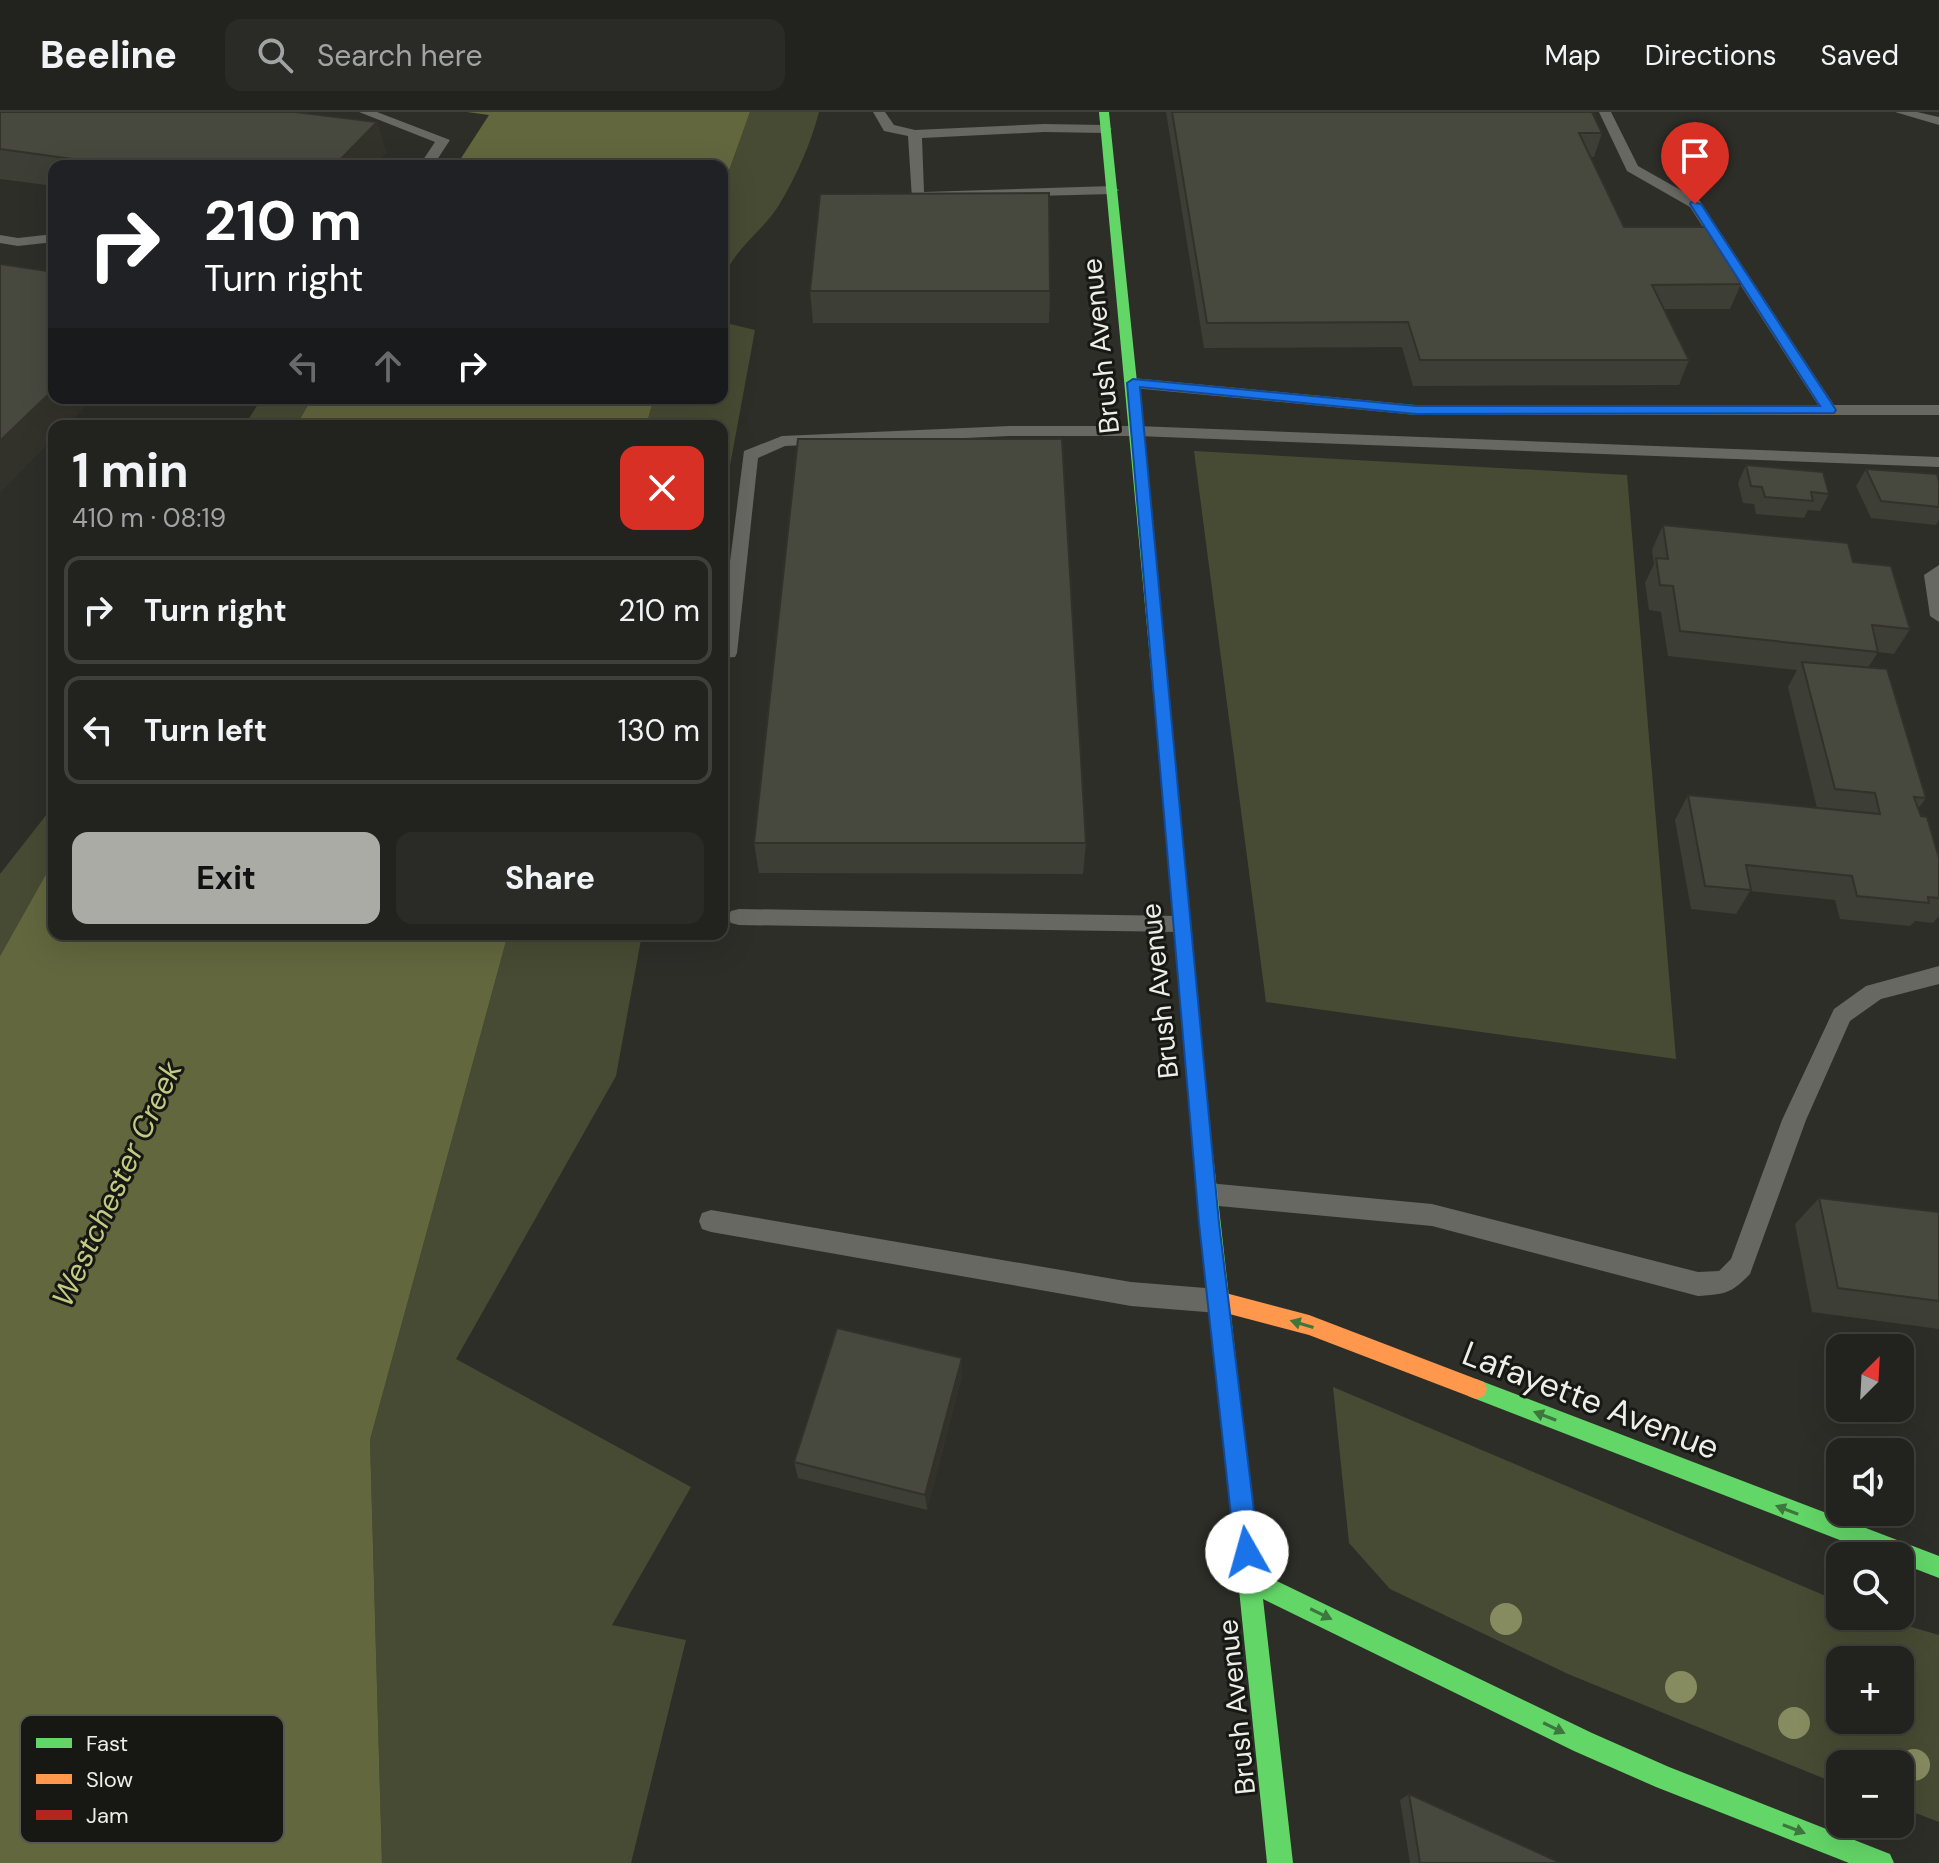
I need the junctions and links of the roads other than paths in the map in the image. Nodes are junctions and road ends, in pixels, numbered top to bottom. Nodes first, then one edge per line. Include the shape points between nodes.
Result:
1 (365, 112) edge
2 (879, 112) edge
3 (1605, 112) edge
4 (1901, 112) edge
5 (1104, 121) edge
6 (1939, 121) edge
7 (915, 134) junction
8 (430, 160) edge
9 (1112, 190) junction
10 (0, 239) edge
11 (48, 239) edge
12 (1133, 383) junction
13 (1829, 410) junction
14 (1939, 410) edge
15 (1137, 431) junction
16 (1939, 462) edge
17 (1939, 571) edge
18 (1939, 616) edge
19 (728, 653) dead end
20 (739, 917) dead end
21 (1180, 924) junction
22 (1939, 975) edge
23 (1208, 1194) junction
24 (711, 1221) dead end
25 (1218, 1301) junction
26 (1939, 1567) edge
27 (1250, 1580) junction
28 (1280, 1863) edge
29 (1881, 1863) edge

1 - 8 lane via 443,140
2 - 7 lane via 889,128
3 - 13 lane via 1632,168 1695,204
4 - 6 lane
5 - 7 lane
5 - 9 street, Brush Avenue
7 - 9 lane via 917,196
9 - 12 street, Brush Avenue
10 - 11 lane
12 - 13 lane via 1416,410
12 - 15 street, Brush Avenue
13 - 14 lane
15 - 16 lane
15 - 19 lane via 782,441 750,455
15 - 21 street, Brush Avenue
17 - 18 lane via 1933,575
20 - 21 lane
21 - 23 street, Brush Avenue
22 - 23 lane via 1874,992 1842,1015 1794,1120 1741,1266 1725,1282 1698,1284 1432,1215
23 - 25 street, Brush Avenue
24 - 25 lane via 1131,1294
26 -> 25 street, Lafayette Avenue via 1309,1325
25 - 27 street, Brush Avenue
27 - 28 street, Brush Avenue
27 -> 29 street via 1583,1742

